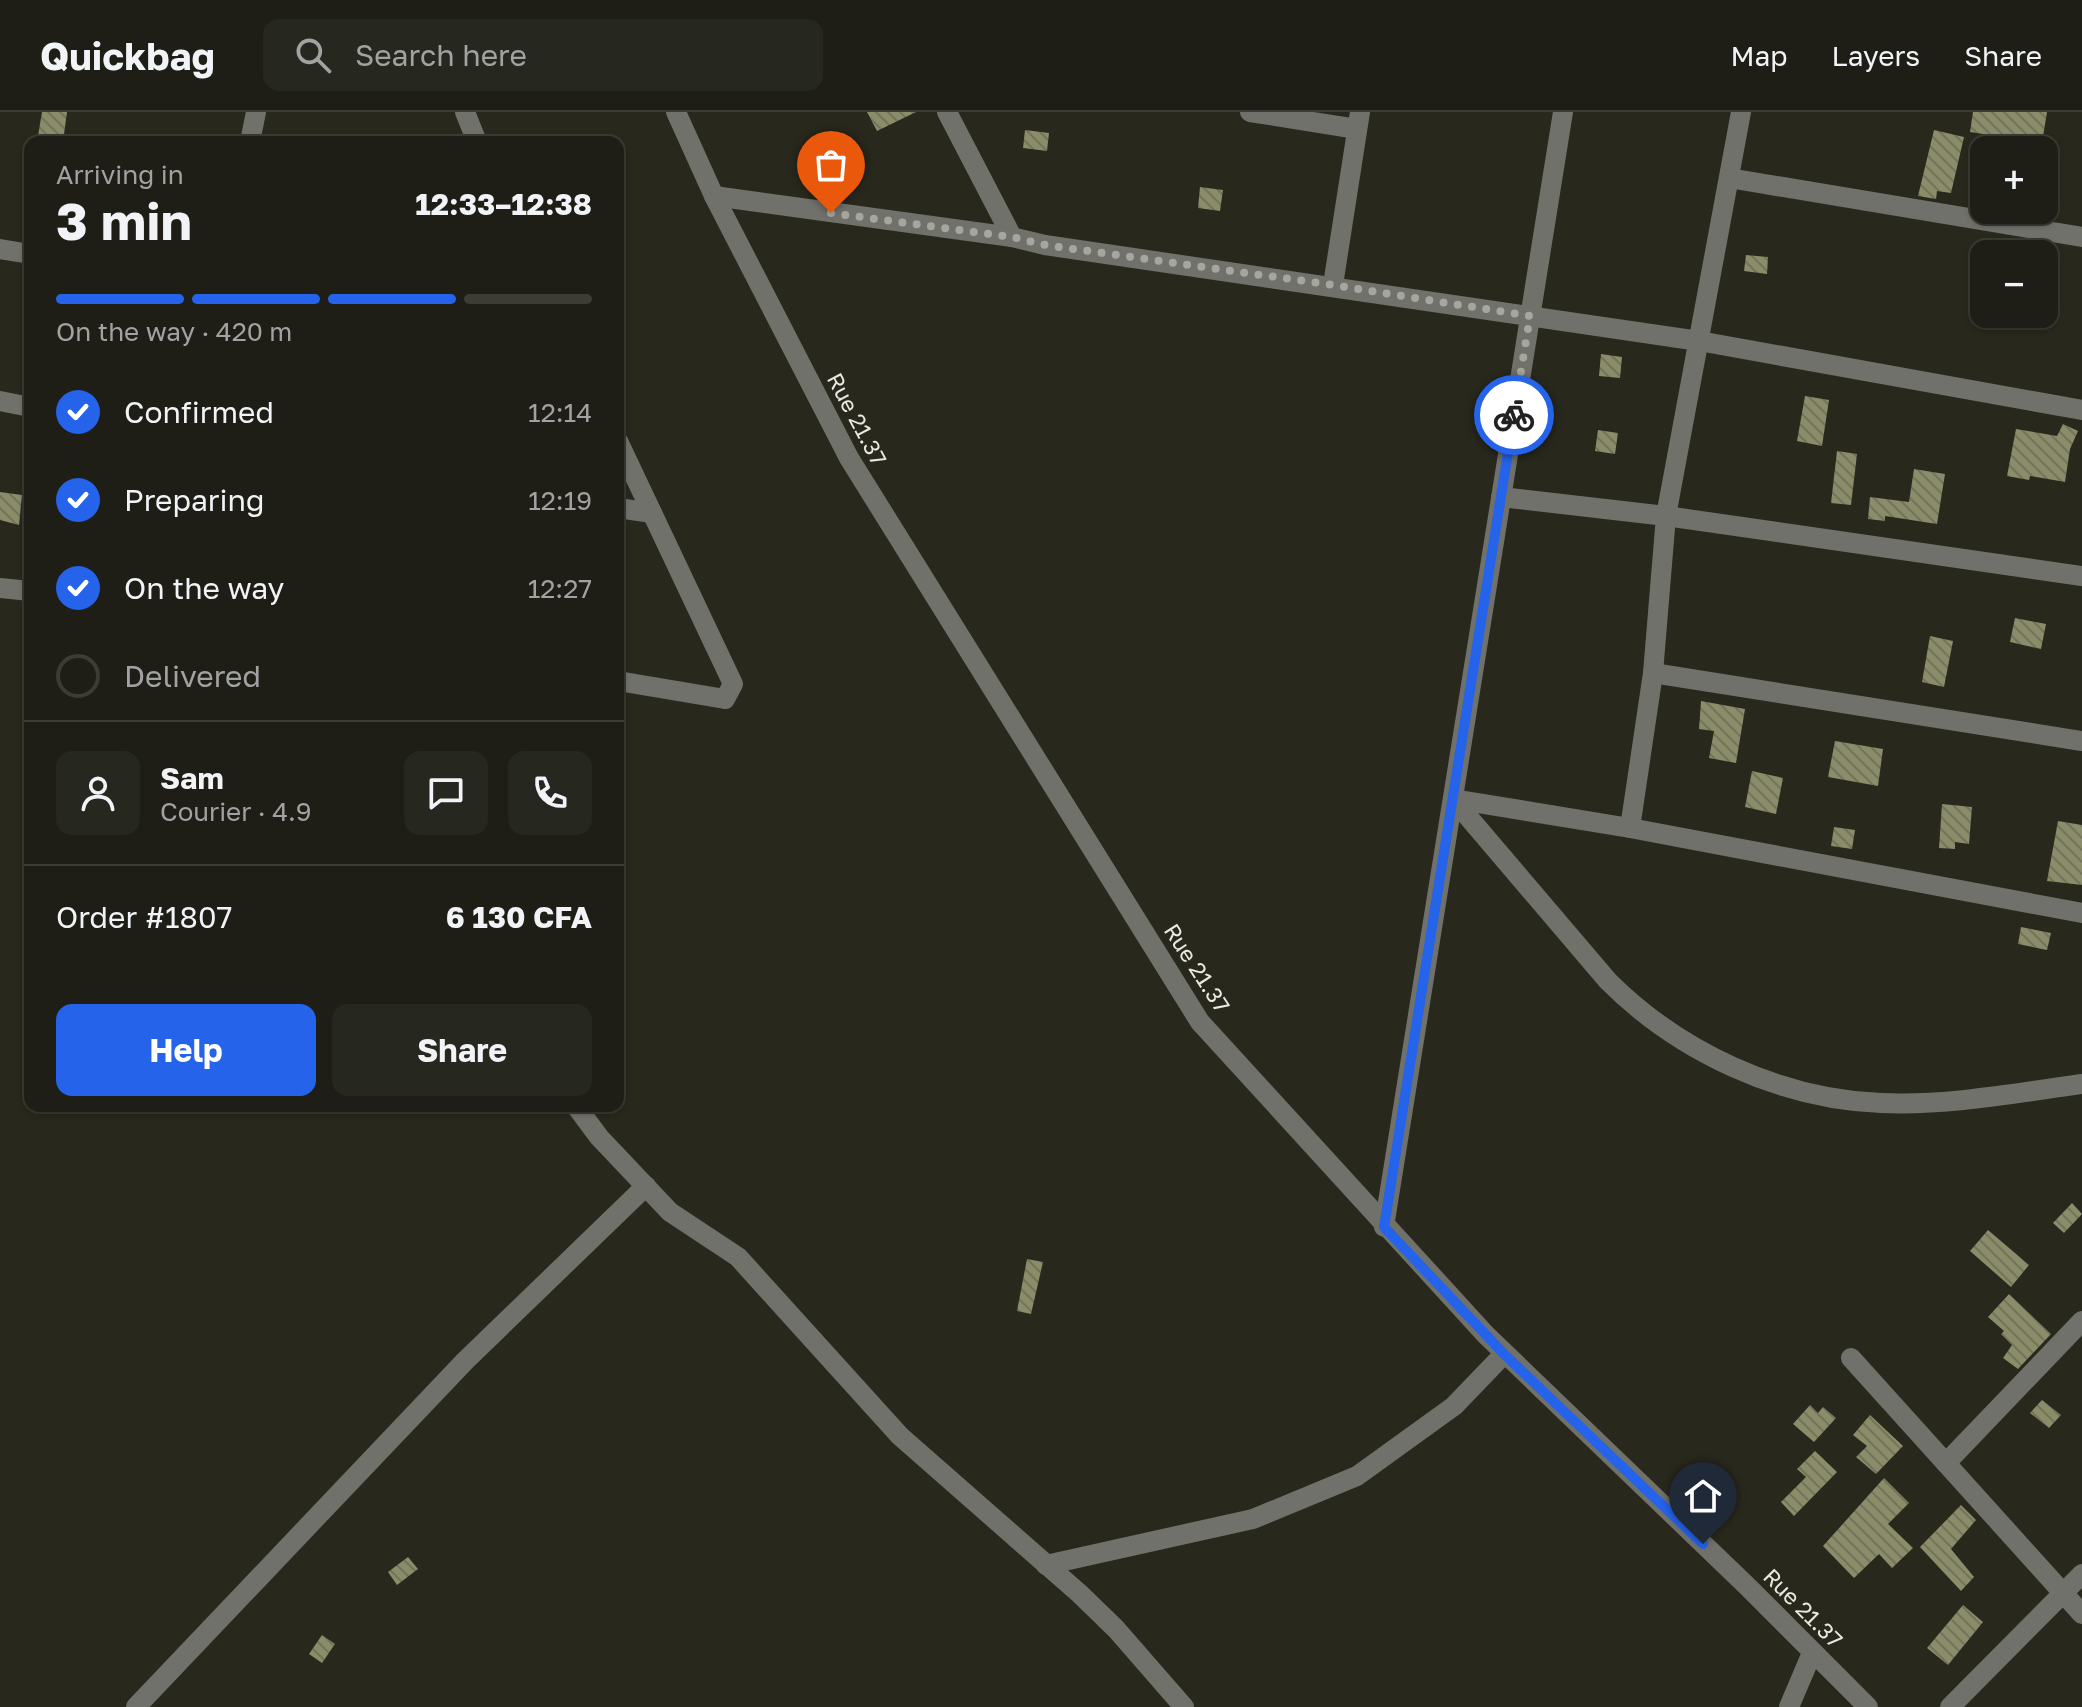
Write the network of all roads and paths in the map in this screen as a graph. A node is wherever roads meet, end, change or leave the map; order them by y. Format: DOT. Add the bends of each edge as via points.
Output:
graph roads {
  1 [pos="256,112"];
  2 [pos="465,112"];
  3 [pos="676,112"];
  4 [pos="947,112"];
  5 [pos="1250,112"];
  6 [pos="1563,112"];
  7 [pos="1741,112"];
  8 [pos="1358,120"];
  9 [pos="251,136"];
  10 [pos="475,136"];
  11 [pos="1729,178"];
  12 [pos="714,196"];
  13 [pos="1012,237"];
  14 [pos="2082,237"];
  15 [pos="0,249"];
  16 [pos="24,253"];
  17 [pos="1333,285"];
  18 [pos="1530,316"];
  19 [pos="1699,341"];
  20 [pos="0,401"];
  21 [pos="24,406"];
  22 [pos="2082,410"];
  23 [pos="624,454"];
  24 [pos="1501,497"];
  25 [pos="624,509"];
  26 [pos="652,513"];
  27 [pos="1666,516"];
  28 [pos="2082,576"];
  29 [pos="0,588"];
  30 [pos="24,590"];
  31 [pos="1653,673"];
  32 [pos="624,682"];
  33 [pos="2082,741"];
  34 [pos="1453,799"];
  35 [pos="1630,828"];
  36 [pos="2082,913"];
  37 [pos="2082,1084"];
  38 [pos="580,1112"];
  39 [pos="646,1186"];
  40 [pos="1384,1227"];
  41 [pos="2082,1321"];
  42 [pos="1504,1354"];
  43 [pos="1851,1358"];
  44 [pos="1946,1463"];
  45 [pos="1046,1565"];
  46 [pos="2082,1574"];
  47 [pos="2062,1594"];
  48 [pos="2082,1614"];
  49 [pos="1812,1653"];
  50 [pos="136,1707"];
  51 [pos="1184,1707"];
  52 [pos="1789,1707"];
  53 [pos="1868,1707"];
  54 [pos="1950,1707"];
  1 -- 9 [label="street"];
  2 -- 10 [label="street"];
  3 -- 12 [label="street, Rue 21.37"];
  4 -- 13 [label="street"];
  5 -- 8 [label="street"];
  6 -- 18 [label="street"];
  7 -- 11 [label="street"];
  8 -- 17 [label="street"];
  11 -- 14 [label="street"];
  11 -- 19 [label="street"];
  12 -- 13 [label="street"];
  12 -- 40 [label="street, Rue 21.37" via="849,458 1200,1022"];
  13 -- 17 [label="street"];
  15 -- 16 [label="street"];
  17 -- 18 [label="street"];
  18 -- 19 [label="street"];
  18 -- 24 [label="street"];
  19 -- 22 [label="street"];
  19 -- 27 [label="street"];
  20 -- 21 [label="street"];
  23 -- 26 [label="street"];
  24 -- 27 [label="street"];
  24 -- 34 [label="street"];
  25 -- 26 [label="street"];
  26 -- 32 [label="street" via="733,684 725,699"];
  27 -- 28 [label="street"];
  27 -- 31 [label="street"];
  29 -- 30 [label="street"];
  31 -- 33 [label="street"];
  31 -- 35 [label="street"];
  34 -- 35 [label="street"];
  34 -- 37 [label="street" via="1635,1008 1729,1064 1807,1094 1881,1103 1979,1099"];
  34 -- 40 [label="street"];
  35 -- 36 [label="street"];
  38 -- 39 [label="street"];
  39 -- 45 [label="street" via="670,1212 738,1257 900,1436"];
  39 -- 50 [label="street" via="465,1361"];
  40 -- 42 [label="street, Rue 21.37"];
  41 -- 44 [label="street"];
  42 -- 45 [label="street" via="1454,1406 1357,1476 1253,1519"];
  42 -- 49 [label="street, Rue 21.37"];
  43 -- 44 [label="street"];
  44 -- 47 [label="street"];
  45 -- 51 [label="street" via="1116,1629"];
  46 -- 47 [label="street"];
  47 -- 48 [label="street"];
  47 -- 54 [label="street"];
  49 -- 52 [label="street"];
  49 -- 53 [label="street, Rue 21.37"];
}
